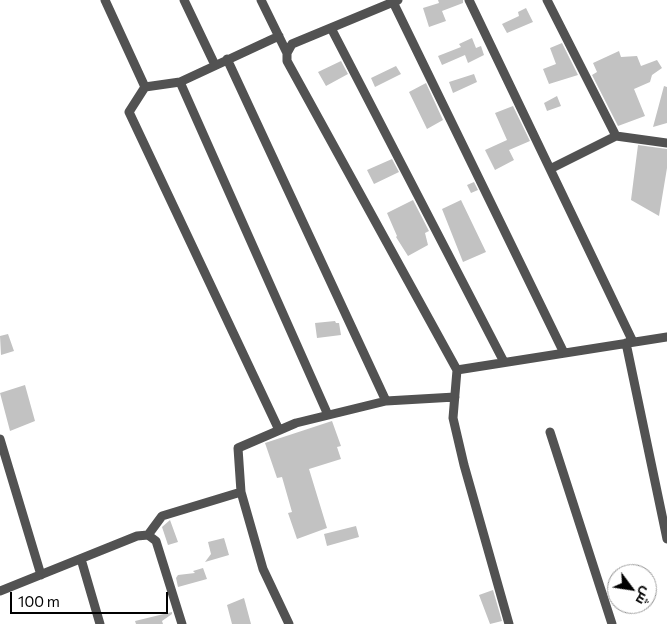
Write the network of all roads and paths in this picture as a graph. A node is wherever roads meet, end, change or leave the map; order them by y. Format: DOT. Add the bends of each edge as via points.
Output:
graph roads {
  1 [pos="105,0"];
  2 [pos="184,0"];
  3 [pos="261,0"];
  4 [pos="469,0"];
  5 [pos="548,0"];
  6 [pos="396,1"];
  7 [pos="375,4"];
  8 [pos="331,28"];
  9 [pos="279,36"];
  10 [pos="287,53"];
  11 [pos="227,59"];
  12 [pos="215,65"];
  13 [pos="180,82"];
  14 [pos="145,87"];
  15 [pos="616,136"];
  16 [pos="667,143"];
  17 [pos="550,169"];
  18 [pos="667,336"];
  19 [pos="630,342"];
  20 [pos="564,353"];
  21 [pos="504,362"];
  22 [pos="457,370"];
  23 [pos="454,397"];
  24 [pos="386,401"];
  25 [pos="328,415"];
  26 [pos="279,430"];
  27 [pos="550,432"];
  28 [pos="0,439"];
  29 [pos="241,492"];
  30 [pos="148,534"];
  31 [pos="667,539"];
  32 [pos="82,559"];
  33 [pos="41,574"];
  34 [pos="0,591"];
  35 [pos="100,624"];
  36 [pos="182,624"];
  37 [pos="289,624"];
  38 [pos="509,624"];
  39 [pos="612,624"];
  1 -- 14 [label="street"];
  2 -- 12 [label="street"];
  3 -- 9 [label="street"];
  4 -- 17 [label="street"];
  5 -- 15 [label="street"];
  6 -- 7 [label="street"];
  6 -- 20 [label="street"];
  7 -- 8 [label="street"];
  8 -- 10 [label="street" via="292,44"];
  8 -- 21 [label="street"];
  9 -- 10 [label="street"];
  9 -- 11 [label="street"];
  10 -- 22 [label="street" via="287,61"];
  11 -- 12 [label="street"];
  11 -- 24 [label="street"];
  12 -- 13 [label="street"];
  13 -- 14 [label="street"];
  13 -- 25 [label="street"];
  14 -- 26 [label="street" via="129,112"];
  15 -- 16 [label="street"];
  15 -- 17 [label="street"];
  17 -- 19 [label="street"];
  18 -- 19 [label="street"];
  19 -- 20 [label="street"];
  19 -- 31 [label="street"];
  20 -- 21 [label="street"];
  21 -- 22 [label="street"];
  22 -- 23 [label="street"];
  23 -- 24 [label="street"];
  23 -- 38 [label="street" via="453,418 464,465"];
  24 -- 25 [label="street"];
  25 -- 26 [label="street"];
  26 -- 29 [label="street" via="238,448"];
  27 -- 39 [label="street"];
  28 -- 33 [label="street"];
  29 -- 30 [label="street" via="162,516"];
  29 -- 37 [label="street" via="263,569"];
  30 -- 32 [label="street"];
  30 -- 36 [label="street" via="156,541"];
  32 -- 33 [label="street"];
  32 -- 35 [label="street"];
  33 -- 34 [label="street"];
}
